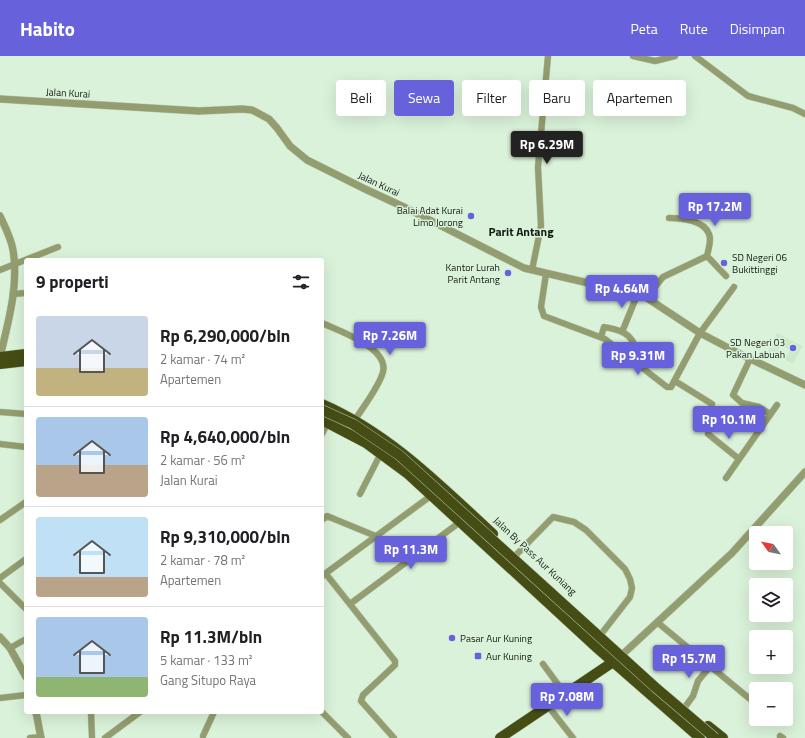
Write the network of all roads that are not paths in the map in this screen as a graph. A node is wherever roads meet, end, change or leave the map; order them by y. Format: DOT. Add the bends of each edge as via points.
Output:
graph roads {
  1 [pos="548,56"];
  2 [pos="633,56"];
  3 [pos="675,56"];
  4 [pos="695,56"];
  5 [pos="651,58"];
  6 [pos="0,98"];
  7 [pos="805,114"];
  8 [pos="0,216"];
  9 [pos="669,218"];
  10 [pos="58,247"];
  11 [pos="707,256"];
  12 [pos="29,258"];
  13 [pos="24,260"];
  14 [pos="14,266"];
  15 [pos="0,270"];
  16 [pos="532,270"];
  17 [pos="546,274"];
  18 [pos="726,276"];
  19 [pos="734,287"];
  20 [pos="24,293"];
  21 [pos="12,294"];
  22 [pos="638,294"];
  23 [pos="647,297"];
  24 [pos="324,324"];
  25 [pos="3,328"];
  26 [pos="622,332"];
  27 [pos="700,333"];
  28 [pos="601,337"];
  29 [pos="24,354"];
  30 [pos="0,357"];
  31 [pos="629,358"];
  32 [pos="750,359"];
  33 [pos="24,361"];
  34 [pos="0,364"];
  35 [pos="675,381"];
  36 [pos="805,385"];
  37 [pos="712,404"];
  38 [pos="324,405"];
  39 [pos="777,405"];
  40 [pos="324,411"];
  41 [pos="0,412"];
  42 [pos="24,414"];
  43 [pos="770,414"];
  44 [pos="324,419"];
  45 [pos="355,420"];
  46 [pos="708,434"];
  47 [pos="0,444"];
  48 [pos="24,447"];
  49 [pos="381,453"];
  50 [pos="739,459"];
  51 [pos="805,472"];
  52 [pos="726,478"];
  53 [pos="360,494"];
  54 [pos="432,496"];
  55 [pos="24,503"];
  56 [pos="324,516"];
  57 [pos="0,520"];
  58 [pos="460,522"];
  59 [pos="378,537"];
  60 [pos="516,556"];
  61 [pos="24,561"];
  62 [pos="324,575"];
  63 [pos="0,578"];
  64 [pos="0,583"];
  65 [pos="563,598"];
  66 [pos="350,604"];
  67 [pos="24,607"];
  68 [pos="554,607"];
  69 [pos="657,622"];
  70 [pos="602,633"];
  71 [pos="0,637"];
  72 [pos="24,640"];
  73 [pos="10,648"];
  74 [pos="624,653"];
  75 [pos="613,662"];
  76 [pos="544,664"];
  77 [pos="711,665"];
  78 [pos="24,673"];
  79 [pos="565,694"];
  80 [pos="24,695"];
  81 [pos="0,698"];
  82 [pos="749,698"];
  83 [pos="548,706"];
  84 [pos="685,706"];
  85 [pos="36,714"];
  86 [pos="91,714"];
  87 [pos="137,714"];
  88 [pos="213,714"];
  89 [pos="324,714"];
  90 [pos="203,736"];
  91 [pos="41,737"];
  92 [pos="30,738"];
  93 [pos="92,738"];
  94 [pos="105,738"];
  95 [pos="348,738"];
  96 [pos="394,738"];
  97 [pos="500,738"];
  98 [pos="573,738"];
  99 [pos="700,738"];
  100 [pos="707,738"];
  101 [pos="715,738"];
  102 [pos="723,738"];
  1 -- 16 [label="street" via="538,167 541,226"];
  2 -- 5 [label="street"];
  3 -- 5 [label="street" via="662,61"];
  4 -- 7 [label="street" via="748,96 793,108"];
  6 -- 16 [label="street, Jalan Kurai" via="191,110 242,109 262,114 278,128 290,146 307,160"];
  8 -- 14 [label="street" via="11,242"];
  9 -- 11 [label="street" via="690,220 709,233"];
  10 -- 12 [label="street"];
  11 -- 18 [label="street"];
  11 -- 23 [label="street" via="667,274"];
  13 -- 14 [label="street"];
  14 -- 15 [label="street"];
  14 -- 21 [label="street"];
  16 -- 17 [label="street, Jalan Kurai"];
  17 -- 22 [label="street, Jalan Kurai"];
  17 -- 28 [label="street" via="541,307 544,316"];
  19 -- 27 [label="street"];
  20 -- 21 [label="street"];
  21 -- 25 [label="street"];
  22 -- 23 [label="street, Jalan Kurai"];
  22 -- 26 [label="street"];
  23 -- 27 [label="street, Jalan Kurai"];
  24 -- 45 [label="street" via="371,347 383,363 381,378"];
  25 -- 30 [label="street"];
  26 -- 28 [label="street" via="604,327"];
  26 -- 31 [label="street" via="633,342"];
  27 -- 32 [label="street, Jalan Kurai"];
  27 -- 35 [label="street"];
  28 -- 31 [label="street"];
  29 -- 30 [label="highway"];
  31 -- 35 [label="street" via="667,387 671,387"];
  32 -- 36 [label="street, Jalan Kurai"];
  32 -- 43 [label="street" via="733,395 742,403 759,407"];
  33 -- 34 [label="highway"];
  35 -- 37 [label="street"];
  38 -- 45 [label="highway, Jalan By Pass Aur Kuniang"];
  39 -- 43 [label="street"];
  40 -- 101 [label="highway, Jalan By Pass Aur Kuniang, bridge" via="353,424 399,455"];
  41 -- 42 [label="street"];
  43 -- 50 [label="street"];
  44 -- 49 [label="highway"];
  44 -- 100 [label="highway, Jalan By Pass Aur Kuniang" via="374,442 407,467"];
  45 -- 60 [label="highway, Jalan By Pass Aur Kuniang" via="412,460"];
  46 -- 50 [label="street"];
  47 -- 48 [label="street"];
  49 -- 53 [label="street"];
  49 -- 54 [label="highway"];
  50 -- 52 [label="street"];
  51 -- 69 [label="street" via="732,554"];
  54 -- 58 [label="highway"];
  54 -- 59 [label="street"];
  55 -- 57 [label="street"];
  56 -- 59 [label="street"];
  58 -- 66 [label="street"];
  58 -- 68 [label="highway"];
  59 -- 62 [label="street"];
  60 -- 65 [label="highway, Jalan By Pass Aur Kuniang"];
  60 -- 70 [label="street" via="553,517 574,522 586,530 625,569 632,588 626,604"];
  61 -- 63 [label="street"];
  62 -- 66 [label="street"];
  64 -- 67 [label="street"];
  65 -- 68 [label="highway"];
  65 -- 70 [label="highway, Jalan By Pass Aur Kuniang"];
  66 -- 96 [label="street" via="395,663 393,668 363,695 361,701"];
  68 -- 75 [label="highway"];
  69 -- 74 [label="street"];
  69 -- 77 [label="street"];
  70 -- 74 [label="highway, Jalan By Pass Aur Kuniang"];
  71 -- 73 [label="street"];
  72 -- 73 [label="street"];
  73 -- 78 [label="street"];
  74 -- 84 [label="highway, Jalan By Pass Aur Kuniang"];
  75 -- 79 [label="highway"];
  75 -- 99 [label="highway"];
  76 -- 79 [label="street"];
  77 -- 82 [label="street"];
  77 -- 84 [label="street" via="698,681 693,696"];
  79 -- 83 [label="highway"];
  80 -- 81 [label="street"];
  83 -- 97 [label="highway"];
  83 -- 98 [label="street"];
  84 -- 102 [label="highway, Jalan By Pass Aur Kuniang"];
  85 -- 91 [label="street"];
  86 -- 93 [label="street"];
  87 -- 94 [label="street"];
  88 -- 90 [label="street"];
  89 -- 95 [label="street"];
  91 -- 92 [label="street"];
}
